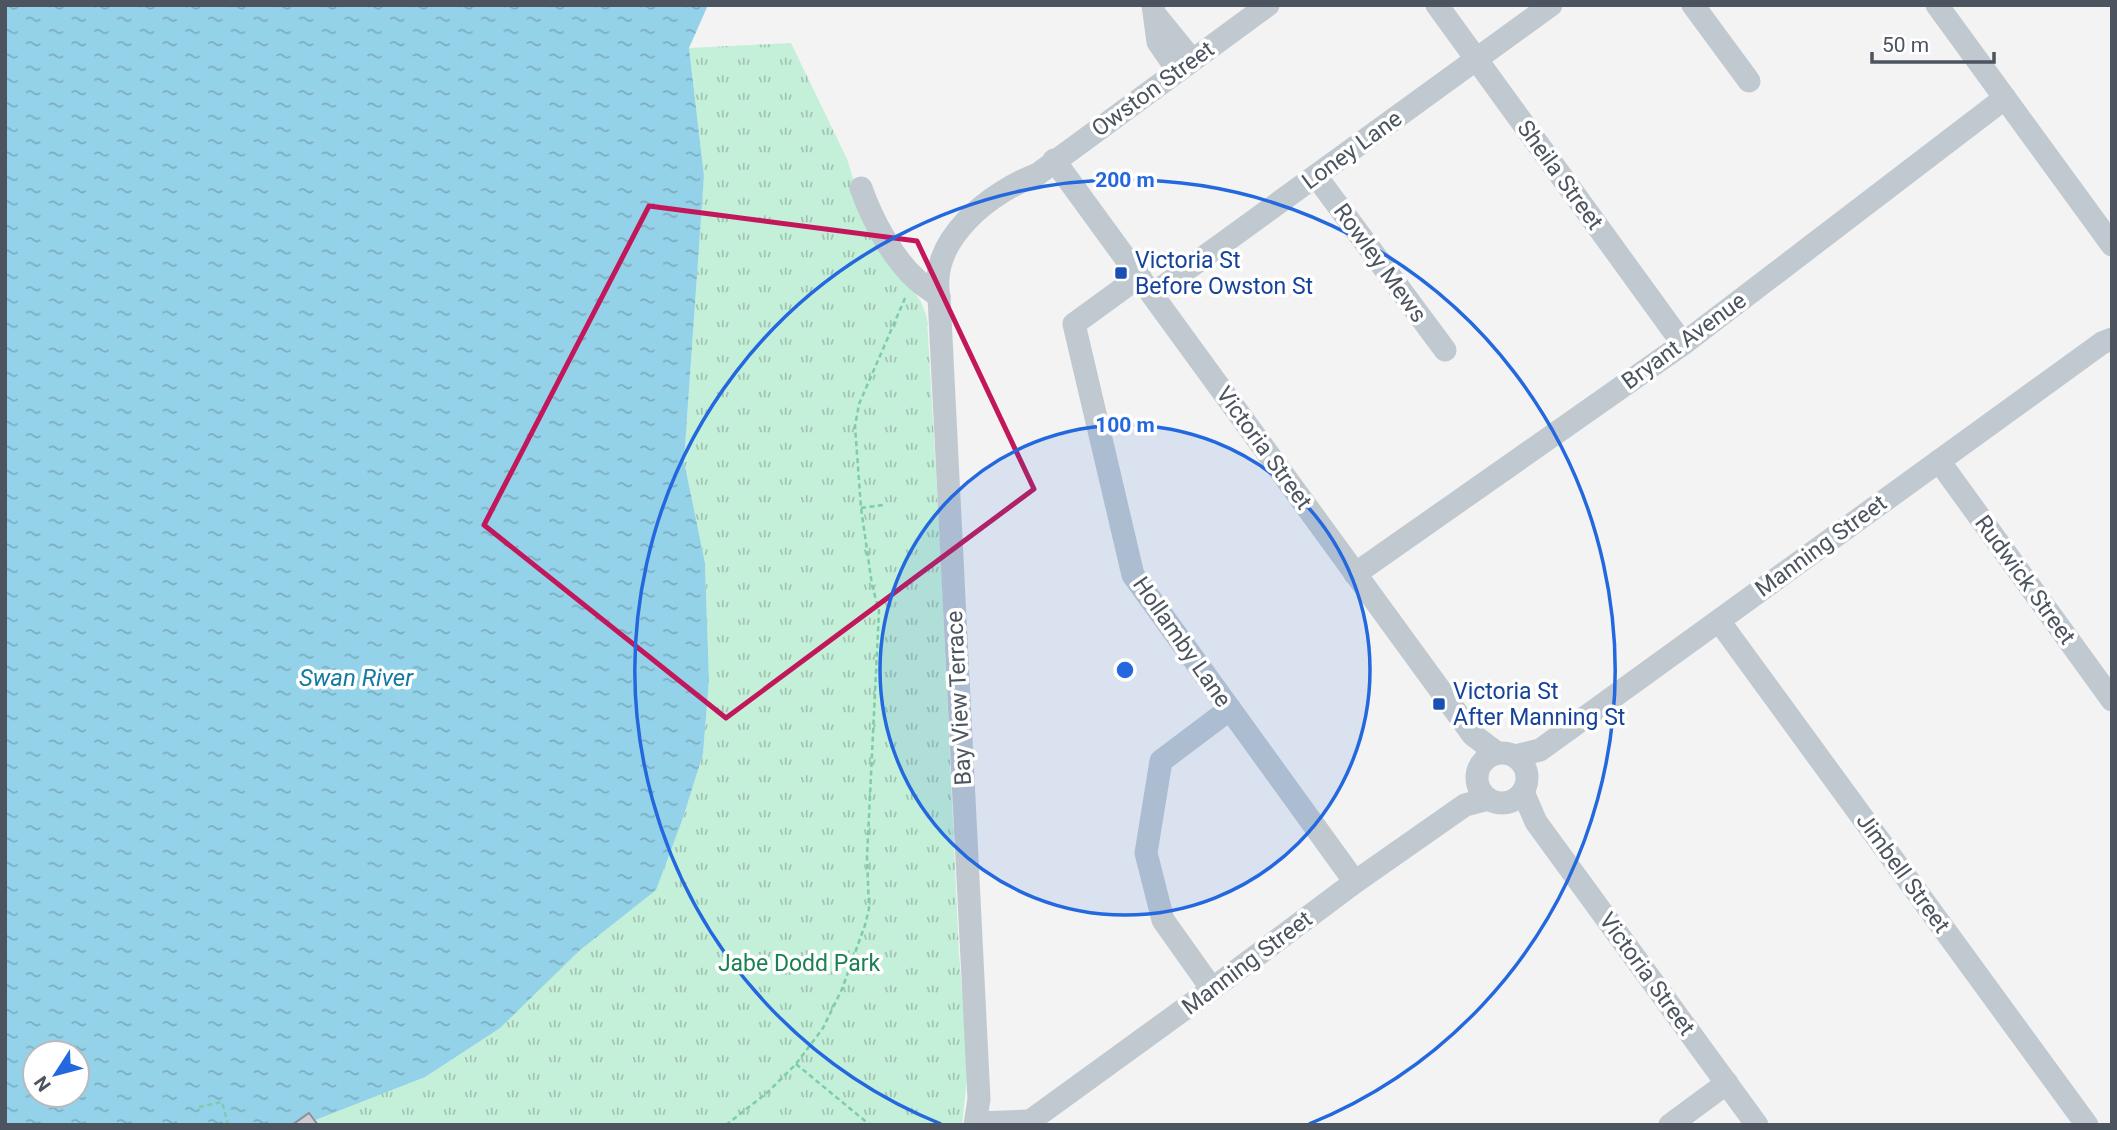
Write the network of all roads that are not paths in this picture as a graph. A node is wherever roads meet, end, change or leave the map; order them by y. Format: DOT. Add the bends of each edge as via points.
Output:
graph roads {
  1 [pos="1268,5"];
  2 [pos="1437,5"];
  3 [pos="1551,5"];
  4 [pos="1693,5"];
  5 [pos="1937,5"];
  6 [pos="1153,8"];
  7 [pos="1477,60"];
  8 [pos="1185,66"];
  9 [pos="1749,81"];
  10 [pos="2005,98"];
  11 [pos="1046,167"];
  12 [pos="1316,176"];
  13 [pos="861,188"];
  14 [pos="2112,245"];
  15 [pos="1147,285"];
  16 [pos="939,297"];
  17 [pos="2109,336"];
  18 [pos="1683,344"];
  19 [pos="1445,350"];
  20 [pos="1939,461"];
  21 [pos="1355,574"];
  22 [pos="1719,621"];
  23 [pos="2112,700"];
  24 [pos="1230,709"];
  25 [pos="1502,778"];
  26 [pos="1355,882"];
  27 [pos="1212,989"];
  28 [pos="1727,1083"];
  29 [pos="982,1123"];
  30 [pos="1025,1123"];
  31 [pos="1670,1125"];
  32 [pos="1758,1125"];
  33 [pos="2087,1125"];
  1 -- 8 [label="street, Owston Street"];
  2 -- 7 [label="street, Sheila Street"];
  3 -- 7 [label="street, Loney Lane"];
  4 -- 9 [label="street"];
  5 -- 10 [label="street"];
  6 -- 8 [label="street" via="1158,42"];
  7 -- 12 [label="street, Loney Lane"];
  7 -- 18 [label="street, Sheila Street"];
  8 -- 11 [label="street, Owston Street"];
  10 -- 14 [label="street"];
  10 -- 18 [label="street, Bryant Avenue"];
  11 -- 15 [label="street, Victoria Street"];
  11 -- 16 [label="street, Owston Street" via="985,203 966,220 948,283"];
  12 -- 15 [label="street, Loney Lane"];
  12 -- 19 [label="street, Rowley Mews"];
  13 -- 16 [label="street" via="870,215 900,260"];
  15 -- 21 [label="street, Victoria Street"];
  15 -- 24 [label="street, Hollamby Lane" via="1074,324 1133,575"];
  16 -- 29 [label="street, Bay View Terrace"];
  17 -- 20 [label="street, Manning Street"];
  18 -- 21 [label="street, Bryant Avenue"];
  20 -- 22 [label="street, Manning Street"];
  20 -- 23 [label="street, Rudwick Street"];
  21 -- 25 [label="street, Victoria Street"];
  22 -- 25 [label="street, Manning Street"];
  22 -- 33 [label="street, Jimbell Street"];
  24 -- 26 [label="street, Hollamby Lane"];
  24 -- 27 [label="street" via="1161,761 1146,853 1163,920"];
  25 -- 26 [label="street, Manning Street"];
  25 -- 28 [label="street, Victoria Street"];
  26 -- 27 [label="street, Manning Street"];
  27 -- 30 [label="street, Manning Street"];
  28 -- 31 [label="street"];
  28 -- 32 [label="street, Victoria Street"];
  29 -- 30 [label="street, Manning Street"];
}
